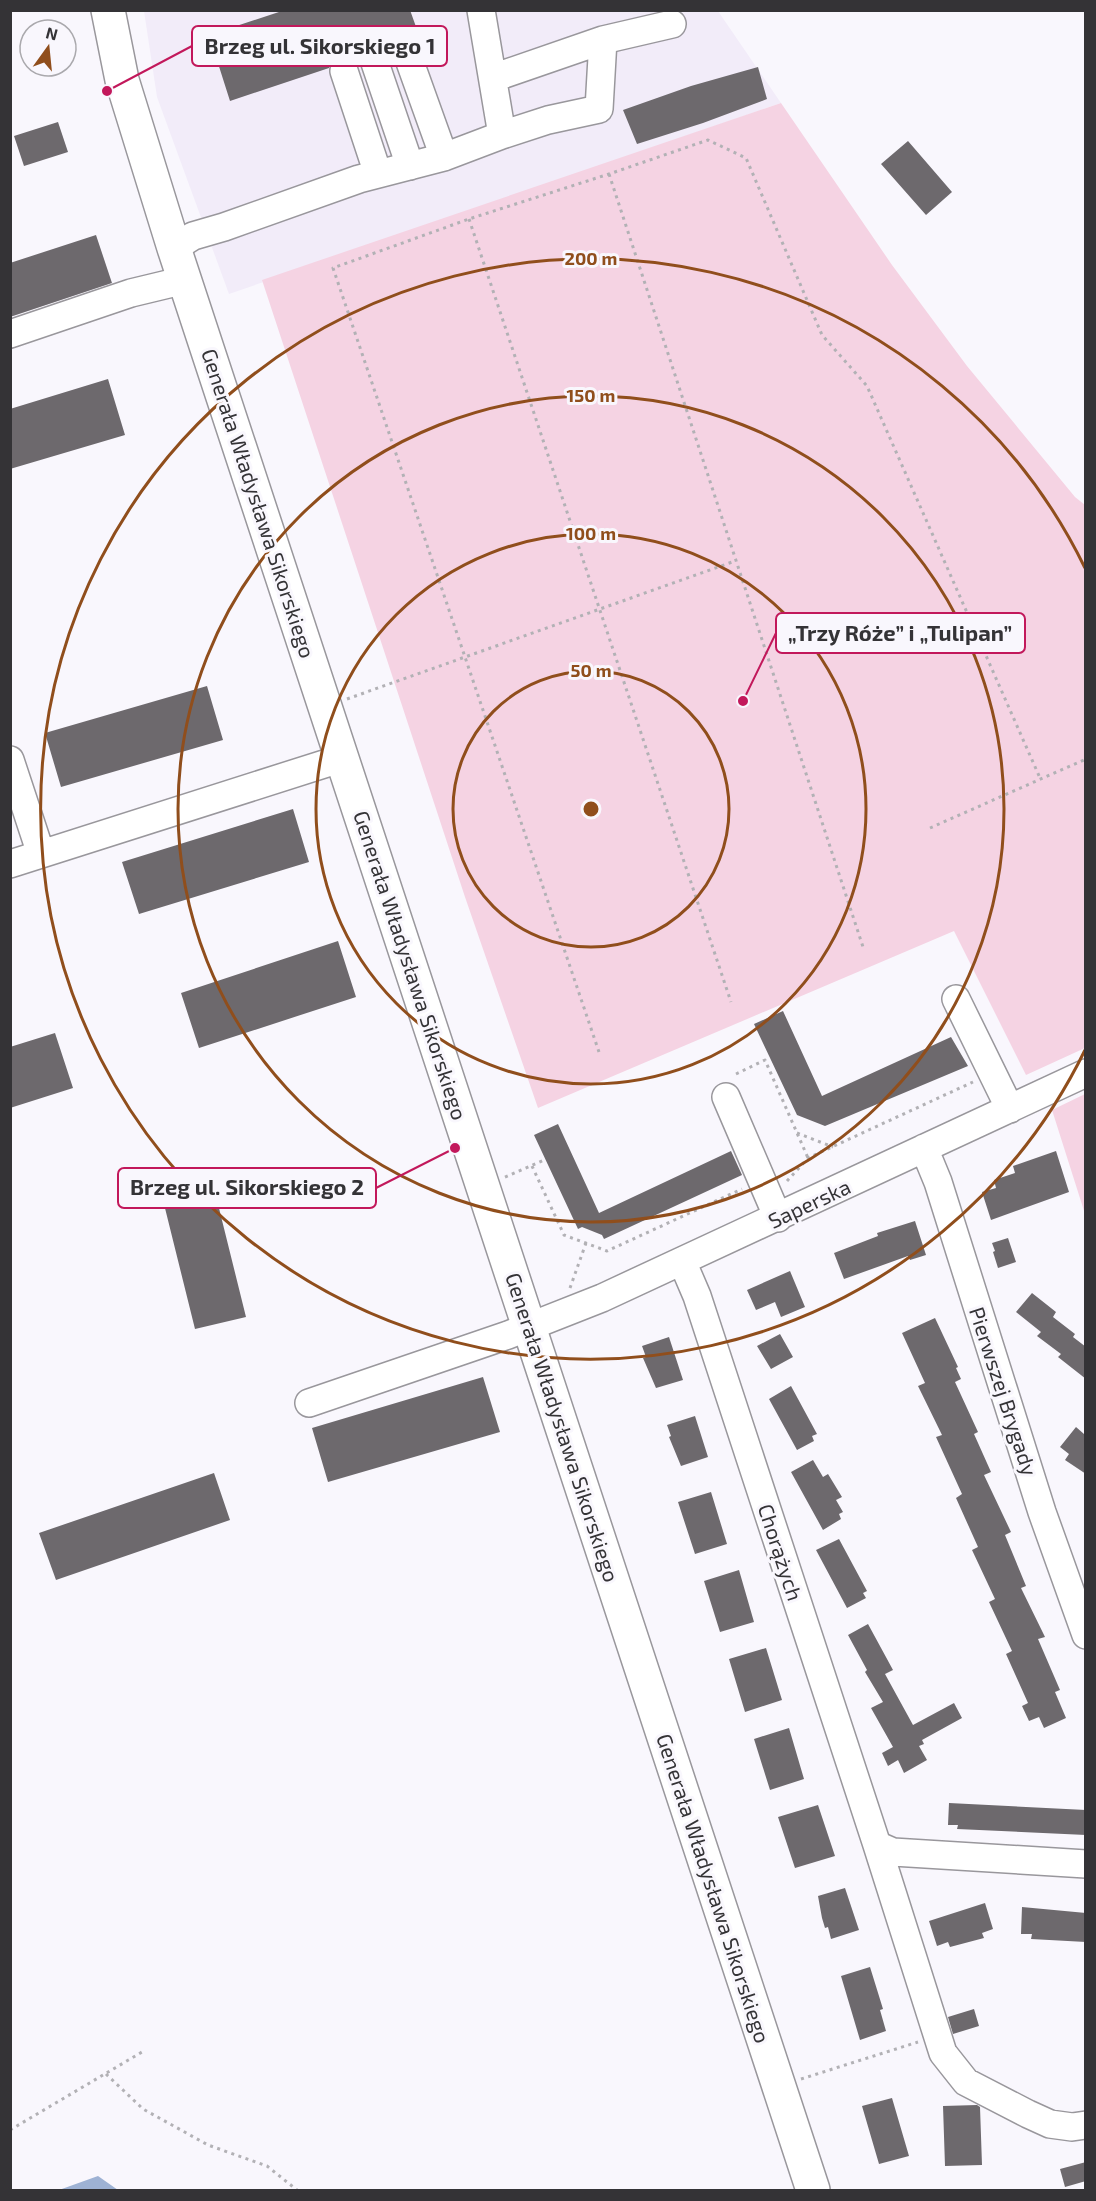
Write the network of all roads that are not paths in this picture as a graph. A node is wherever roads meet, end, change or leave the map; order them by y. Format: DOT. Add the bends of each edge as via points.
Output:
graph roads {
  1 [pos="108,10"];
  2 [pos="482,10"];
  3 [pos="672,24"];
  4 [pos="603,40"];
  5 [pos="406,51"];
  6 [pos="374,60"];
  7 [pos="344,71"];
  8 [pos="493,78"];
  9 [pos="502,135"];
  10 [pos="444,157"];
  11 [pos="410,166"];
  12 [pos="378,174"];
  13 [pos="174,248"];
  14 [pos="185,280"];
  15 [pos="10,334"];
  16 [pos="343,758"];
  17 [pos="10,760"];
  18 [pos="41,854"];
  19 [pos="10,864"];
  20 [pos="956,999"];
  21 [pos="1086,1074"];
  22 [pos="731,1086"];
  23 [pos="1010,1109"];
  24 [pos="924,1148"];
  25 [pos="778,1218"];
  26 [pos="682,1261"];
  27 [pos="530,1328"];
  28 [pos="309,1403"];
  29 [pos="1086,1635"];
  30 [pos="877,1845"];
  31 [pos="1086,1864"];
  32 [pos="1086,2125"];
  33 [pos="813,2190"];
  1 -- 13 [label="main road, Generała Władysława Sikorskiego" via="122,80"];
  2 -- 8 [label="street"];
  3 -- 4 [label="street"];
  4 -- 8 [label="street"];
  4 -- 9 [label="street" via="599,109"];
  5 -- 10 [label="street"];
  6 -- 11 [label="street"];
  7 -- 12 [label="street"];
  8 -- 9 [label="street"];
  9 -- 10 [label="street"];
  10 -- 11 [label="street"];
  11 -- 12 [label="street"];
  12 -- 13 [label="street" via="193,236"];
  13 -- 14 [label="main road, Generała Władysława Sikorskiego"];
  14 -- 15 [label="street" via="130,293"];
  14 -- 16 [label="main road, Generała Władysława Sikorskiego"];
  16 -- 18 [label="street"];
  16 -- 27 [label="main road, Generała Władysława Sikorskiego"];
  17 -- 18 [label="street"];
  18 -- 19 [label="street"];
  20 -- 23 [label="street"];
  21 -- 23 [label="street, Saperska"];
  22 -- 25 [label="street"];
  23 -- 24 [label="street, Saperska"];
  24 -- 25 [label="street, Saperska"];
  24 -- 29 [label="street, Pierwszej Brygady"];
  25 -- 26 [label="street, Saperska"];
  26 -- 27 [label="street, Saperska"];
  26 -- 30 [label="street, Chorążych" via="697,1296"];
  27 -- 28 [label="street, Saperska"];
  27 -- 33 [label="main road, Generała Władysława Sikorskiego"];
  30 -- 31 [label="street" via="893,1852"];
  30 -- 32 [label="street, Chorążych" via="943,2053 966,2082 1050,2124"];
}
